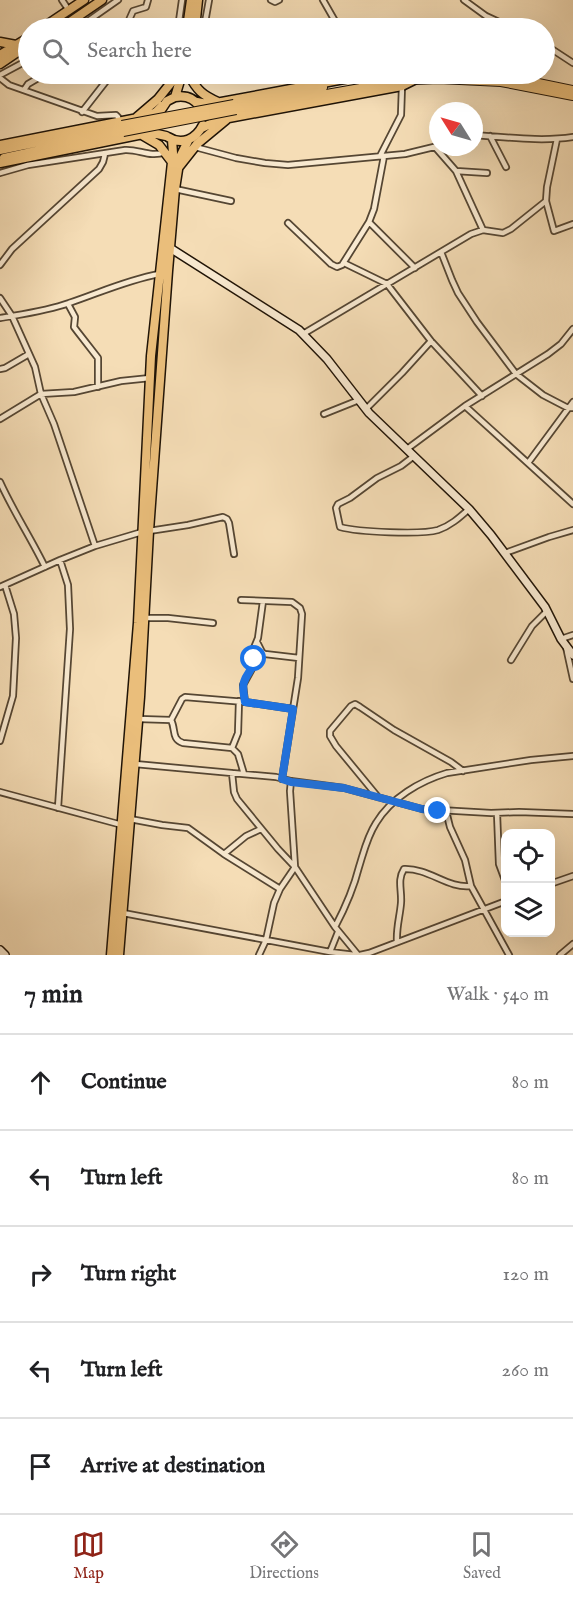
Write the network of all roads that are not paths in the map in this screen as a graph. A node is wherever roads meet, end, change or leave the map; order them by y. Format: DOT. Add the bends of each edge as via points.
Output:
graph roads {
  1 [pos="75,0"];
  2 [pos="84,0"];
  3 [pos="118,0"];
  4 [pos="148,0"];
  5 [pos="182,0"];
  6 [pos="191,0"];
  7 [pos="198,0"];
  8 [pos="209,0"];
  9 [pos="271,0"];
  10 [pos="279,0"];
  11 [pos="323,0"];
  12 [pos="464,0"];
  13 [pos="64,3"];
  14 [pos="99,4"];
  15 [pos="47,18"];
  16 [pos="57,18"];
  17 [pos="73,18"];
  18 [pos="77,18"];
  19 [pos="87,18"];
  20 [pos="130,18"];
  21 [pos="179,18"];
  22 [pos="189,18"];
  23 [pos="196,18"];
  24 [pos="206,18"];
  25 [pos="333,18"];
  26 [pos="490,18"];
  27 [pos="0,42"];
  28 [pos="17,45"];
  29 [pos="555,51"];
  30 [pos="1,52"];
  31 [pos="18,52"];
  32 [pos="573,63"];
  33 [pos="0,64"];
  34 [pos="18,66"];
  35 [pos="0,76"];
  36 [pos="28,84"];
  37 [pos="104,84"];
  38 [pos="174,84"];
  39 [pos="180,84"];
  40 [pos="186,84"];
  41 [pos="193,84"];
  42 [pos="315,84"];
  43 [pos="341,84"];
  44 [pos="387,84"];
  45 [pos="406,84"];
  46 [pos="511,84"];
  47 [pos="544,84"];
  48 [pos="402,86"];
  49 [pos="24,90"];
  50 [pos="573,90"];
  51 [pos="573,96"];
  52 [pos="175,97"];
  53 [pos="193,100"];
  54 [pos="219,102"];
  55 [pos="162,106"];
  56 [pos="235,107"];
  57 [pos="82,112"];
  58 [pos="136,118"];
  59 [pos="228,118"];
  60 [pos="121,126"];
  61 [pos="202,128"];
  62 [pos="141,135"];
  63 [pos="483,136"];
  64 [pos="490,136"];
  65 [pos="573,137"];
  66 [pos="169,138"];
  67 [pos="557,139"];
  68 [pos="191,144"];
  69 [pos="0,147"];
  70 [pos="429,148"];
  71 [pos="165,152"];
  72 [pos="105,154"];
  73 [pos="382,156"];
  74 [pos="444,156"];
  75 [pos="0,161"];
  76 [pos="175,165"];
  77 [pos="506,167"];
  78 [pos="456,171"];
  79 [pos="0,173"];
  80 [pos="487,173"];
  81 [pos="175,189"];
  82 [pos="231,201"];
  83 [pos="546,201"];
  84 [pos="369,222"];
  85 [pos="288,223"];
  86 [pos="573,224"];
  87 [pos="483,230"];
  88 [pos="170,248"];
  89 [pos="441,252"];
  90 [pos="344,263"];
  91 [pos="0,265"];
  92 [pos="415,268"];
  93 [pos="159,274"];
  94 [pos="387,284"];
  95 [pos="0,298"];
  96 [pos="68,304"];
  97 [pos="12,316"];
  98 [pos="0,318"];
  99 [pos="573,329"];
  100 [pos="303,334"];
  101 [pos="431,340"];
  102 [pos="29,354"];
  103 [pos="0,369"];
  104 [pos="516,374"];
  105 [pos="150,378"];
  106 [pos="98,387"];
  107 [pos="41,394"];
  108 [pos="482,396"];
  109 [pos="359,400"];
  110 [pos="573,402"];
  111 [pos="465,406"];
  112 [pos="571,408"];
  113 [pos="366,409"];
  114 [pos="324,414"];
  115 [pos="0,419"];
  116 [pos="407,449"];
  117 [pos="414,456"];
  118 [pos="528,463"];
  119 [pos="0,482"];
  120 [pos="573,504"];
  121 [pos="469,509"];
  122 [pos="573,530"];
  123 [pos="146,531"];
  124 [pos="95,546"];
  125 [pos="505,553"];
  126 [pos="234,554"];
  127 [pos="60,560"];
  128 [pos="45,567"];
  129 [pos="3,586"];
  130 [pos="241,600"];
  131 [pos="263,601"];
  132 [pos="547,610"];
  133 [pos="141,618"];
  134 [pos="213,623"];
  135 [pos="573,635"];
  136 [pos="561,639"];
  137 [pos="257,642"];
  138 [pos="566,647"];
  139 [pos="573,656"];
  140 [pos="299,658"];
  141 [pos="511,660"];
  142 [pos="573,679"];
  143 [pos="242,701"];
  144 [pos="293,709"];
  145 [pos="139,718"];
  146 [pos="171,720"];
  147 [pos="0,741"];
  148 [pos="232,748"];
  149 [pos="573,756"];
  150 [pos="135,764"];
  151 [pos="463,771"];
  152 [pos="232,773"];
  153 [pos="244,774"];
  154 [pos="282,779"];
  155 [pos="291,782"];
  156 [pos="0,792"];
  157 [pos="378,797"];
  158 [pos="395,802"];
  159 [pos="58,808"];
  160 [pos="446,811"];
  161 [pos="497,813"];
  162 [pos="573,814"];
  163 [pos="130,819"];
  164 [pos="122,825"];
  165 [pos="261,829"];
  166 [pos="224,854"];
  167 [pos="295,867"];
  168 [pos="501,869"];
  169 [pos="573,876"];
  170 [pos="553,883"];
  171 [pos="471,886"];
  172 [pos="280,890"];
  173 [pos="501,903"];
  174 [pos="484,909"];
  175 [pos="123,913"];
  176 [pos="336,930"];
  177 [pos="266,940"];
  178 [pos="397,942"];
  179 [pos="573,944"];
  180 [pos="0,950"];
  181 [pos="327,953"];
  182 [pos="369,954"];
  183 [pos="5,955"];
  184 [pos="111,955"];
  185 [pos="119,955"];
  186 [pos="259,955"];
  187 [pos="358,955"];
  188 [pos="509,955"];
  189 [pos="560,955"];
  1 -- 13 [label="highway"];
  2 -- 16 [label="highway"];
  3 -- 14 [label="street"];
  4 -- 20 [label="street" via="146,7 133,11"];
  5 -- 21 [label="street"];
  6 -- 22 [label="highway"];
  7 -- 23 [label="highway"];
  8 -- 24 [label="street"];
  9 -- 10 [label="street"];
  11 -- 25 [label="street"];
  12 -- 26 [label="street"];
  13 -- 15 [label="highway"];
  14 -- 17 [label="highway"];
  14 -- 18 [label="highway"];
  14 -- 19 [label="street"];
  27 -- 28 [label="highway"];
  28 -- 30 [label="highway"];
  29 -- 32 [label="street"];
  31 -- 33 [label="highway"];
  34 -- 35 [label="street"];
  35 -- 49 [label="street" via="9,85"];
  36 -- 49 [label="street"];
  37 -- 57 [label="street"];
  38 -- 58 [label="highway"];
  39 -- 52 [label="highway"];
  40 -- 53 [label="highway"];
  41 -- 54 [label="highway"];
  42 -- 54 [label="highway"];
  43 -- 56 [label="main road"];
  44 -- 56 [label="main road"];
  45 -- 48 [label="highway"];
  46 -- 51 [label="main road"];
  47 -- 50 [label="main road"];
  48 -- 59 [label="highway"];
  48 -- 73 [label="street" via="401,115"];
  49 -- 57 [label="street"];
  52 -- 53 [label="highway"];
  52 -- 55 [label="highway"];
  53 -- 54 [label="highway"];
  53 -- 61 [label="highway" via="204,116"];
  55 -- 58 [label="highway" via="152,114"];
  55 -- 66 [label="highway" via="160,128"];
  56 -- 60 [label="main road, bridge"];
  57 -- 60 [label="street" via="97,116 114,114"];
  58 -- 60 [label="highway"];
  59 -- 61 [label="highway"];
  59 -- 68 [label="highway"];
  60 -- 69 [label="highway"];
  60 -- 75 [label="main road"];
  61 -- 68 [label="highway"];
  62 -- 66 [label="highway"];
  62 -- 71 [label="highway"];
  62 -- 75 [label="highway"];
  63 -- 64 [label="street"];
  64 -- 67 [label="street"];
  64 -- 77 [label="street"];
  65 -- 67 [label="street"];
  66 -- 68 [label="highway"];
  66 -- 76 [label="highway"];
  67 -- 83 [label="street"];
  68 -- 73 [label="street" via="236,158 288,165"];
  68 -- 76 [label="highway" via="181,152"];
  70 -- 73 [label="street"];
  71 -- 72 [label="street" via="156,155 132,149"];
  71 -- 76 [label="highway"];
  72 -- 79 [label="street"];
  72 -- 91 [label="street" via="99,169 12,249"];
  73 -- 84 [label="street"];
  74 -- 78 [label="street"];
  76 -- 81 [label="highway"];
  76 -- 93 [label="highway"];
  78 -- 80 [label="street"];
  78 -- 87 [label="street"];
  81 -- 82 [label="street"];
  81 -- 88 [label="highway"];
  83 -- 86 [label="street" via="554,231"];
  83 -- 87 [label="street" via="510,230"];
  84 -- 90 [label="street"];
  84 -- 92 [label="street"];
  85 -- 90 [label="street" via="331,264 337,267"];
  87 -- 89 [label="street"];
  88 -- 100 [label="street"];
  88 -- 123 [label="highway"];
  89 -- 92 [label="street"];
  89 -- 104 [label="street" via="458,293"];
  90 -- 94 [label="street"];
  92 -- 94 [label="street"];
  93 -- 96 [label="street"];
  93 -- 105 [label="highway"];
  94 -- 100 [label="street"];
  94 -- 101 [label="street"];
  95 -- 97 [label="street"];
  96 -- 97 [label="street"];
  96 -- 106 [label="street" via="77,331 98,358"];
  97 -- 98 [label="street"];
  97 -- 102 [label="street"];
  99 -- 104 [label="street" via="554,349"];
  100 -- 109 [label="street"];
  101 -- 108 [label="street"];
  101 -- 113 [label="street"];
  102 -- 103 [label="street"];
  102 -- 107 [label="street"];
  104 -- 108 [label="street"];
  104 -- 112 [label="street" via="543,395"];
  105 -- 106 [label="street"];
  105 -- 123 [label="highway"];
  106 -- 107 [label="street"];
  107 -- 115 [label="street"];
  107 -- 124 [label="street"];
  108 -- 111 [label="street"];
  109 -- 113 [label="street"];
  109 -- 114 [label="street"];
  110 -- 112 [label="street"];
  111 -- 116 [label="street"];
  111 -- 118 [label="street"];
  112 -- 118 [label="street"];
  113 -- 116 [label="street"];
  116 -- 117 [label="street"];
  117 -- 121 [label="street"];
  117 -- 121 [label="street" via="338,504 340,526 427,532 439,530"];
  118 -- 120 [label="street"];
  119 -- 128 [label="street"];
  121 -- 125 [label="street"];
  122 -- 125 [label="street"];
  123 -- 124 [label="street"];
  123 -- 126 [label="street" via="223,517 229,523"];
  123 -- 133 [label="highway"];
  124 -- 127 [label="street"];
  125 -- 132 [label="street"];
  127 -- 128 [label="street"];
  127 -- 159 [label="street" via="68,585 70,629"];
  128 -- 129 [label="street"];
  129 -- 147 [label="street" via="14,614 16,638 13,696"];
  130 -- 131 [label="street"];
  131 -- 137 [label="street"];
  131 -- 140 [label="street" via="292,602 300,608"];
  132 -- 136 [label="street"];
  132 -- 141 [label="street"];
  133 -- 134 [label="street"];
  133 -- 145 [label="highway"];
  133 -- 164 [label="highway"];
  135 -- 136 [label="street"];
  136 -- 138 [label="street"];
  137 -- 140 [label="street" via="265,654"];
  137 -- 143 [label="street"];
  138 -- 139 [label="street"];
  138 -- 142 [label="street"];
  140 -- 144 [label="street"];
  143 -- 144 [label="street"];
  143 -- 146 [label="street" via="185,697"];
  143 -- 148 [label="street"];
  144 -- 154 [label="street"];
  145 -- 146 [label="street"];
  145 -- 150 [label="highway"];
  146 -- 148 [label="street" via="174,736 180,742"];
  148 -- 153 [label="street"];
  149 -- 151 [label="street"];
  150 -- 152 [label="street"];
  150 -- 163 [label="highway"];
  151 -- 157 [label="street" via="355,704 330,731 330,736"];
  151 -- 158 [label="street" via="412,788"];
  152 -- 153 [label="street"];
  152 -- 165 [label="street" via="237,799"];
  153 -- 154 [label="street"];
  154 -- 155 [label="street"];
  155 -- 157 [label="street" via="344,788"];
  155 -- 167 [label="street"];
  156 -- 159 [label="street"];
  157 -- 158 [label="street"];
  158 -- 160 [label="street"];
  158 -- 176 [label="street" via="370,834"];
  159 -- 164 [label="street"];
  160 -- 161 [label="street"];
  160 -- 171 [label="street"];
  161 -- 162 [label="street"];
  161 -- 168 [label="street"];
  163 -- 166 [label="street" via="188,828"];
  163 -- 175 [label="highway"];
  164 -- 184 [label="highway"];
  165 -- 166 [label="street"];
  165 -- 167 [label="street"];
  166 -- 172 [label="street"];
  167 -- 172 [label="street"];
  167 -- 176 [label="street"];
  169 -- 170 [label="street"];
  171 -- 174 [label="street"];
  171 -- 178 [label="street" via="456,886 432,874 404,868 399,881"];
  172 -- 177 [label="street"];
  173 -- 174 [label="street"];
  174 -- 178 [label="street"];
  174 -- 188 [label="street"];
  175 -- 177 [label="street"];
  175 -- 185 [label="highway"];
  176 -- 181 [label="street"];
  176 -- 187 [label="street"];
  177 -- 181 [label="street"];
  177 -- 186 [label="street"];
  178 -- 182 [label="street"];
  179 -- 189 [label="street"];
  180 -- 183 [label="street"];
  181 -- 187 [label="street"];
  182 -- 187 [label="street"];
}
